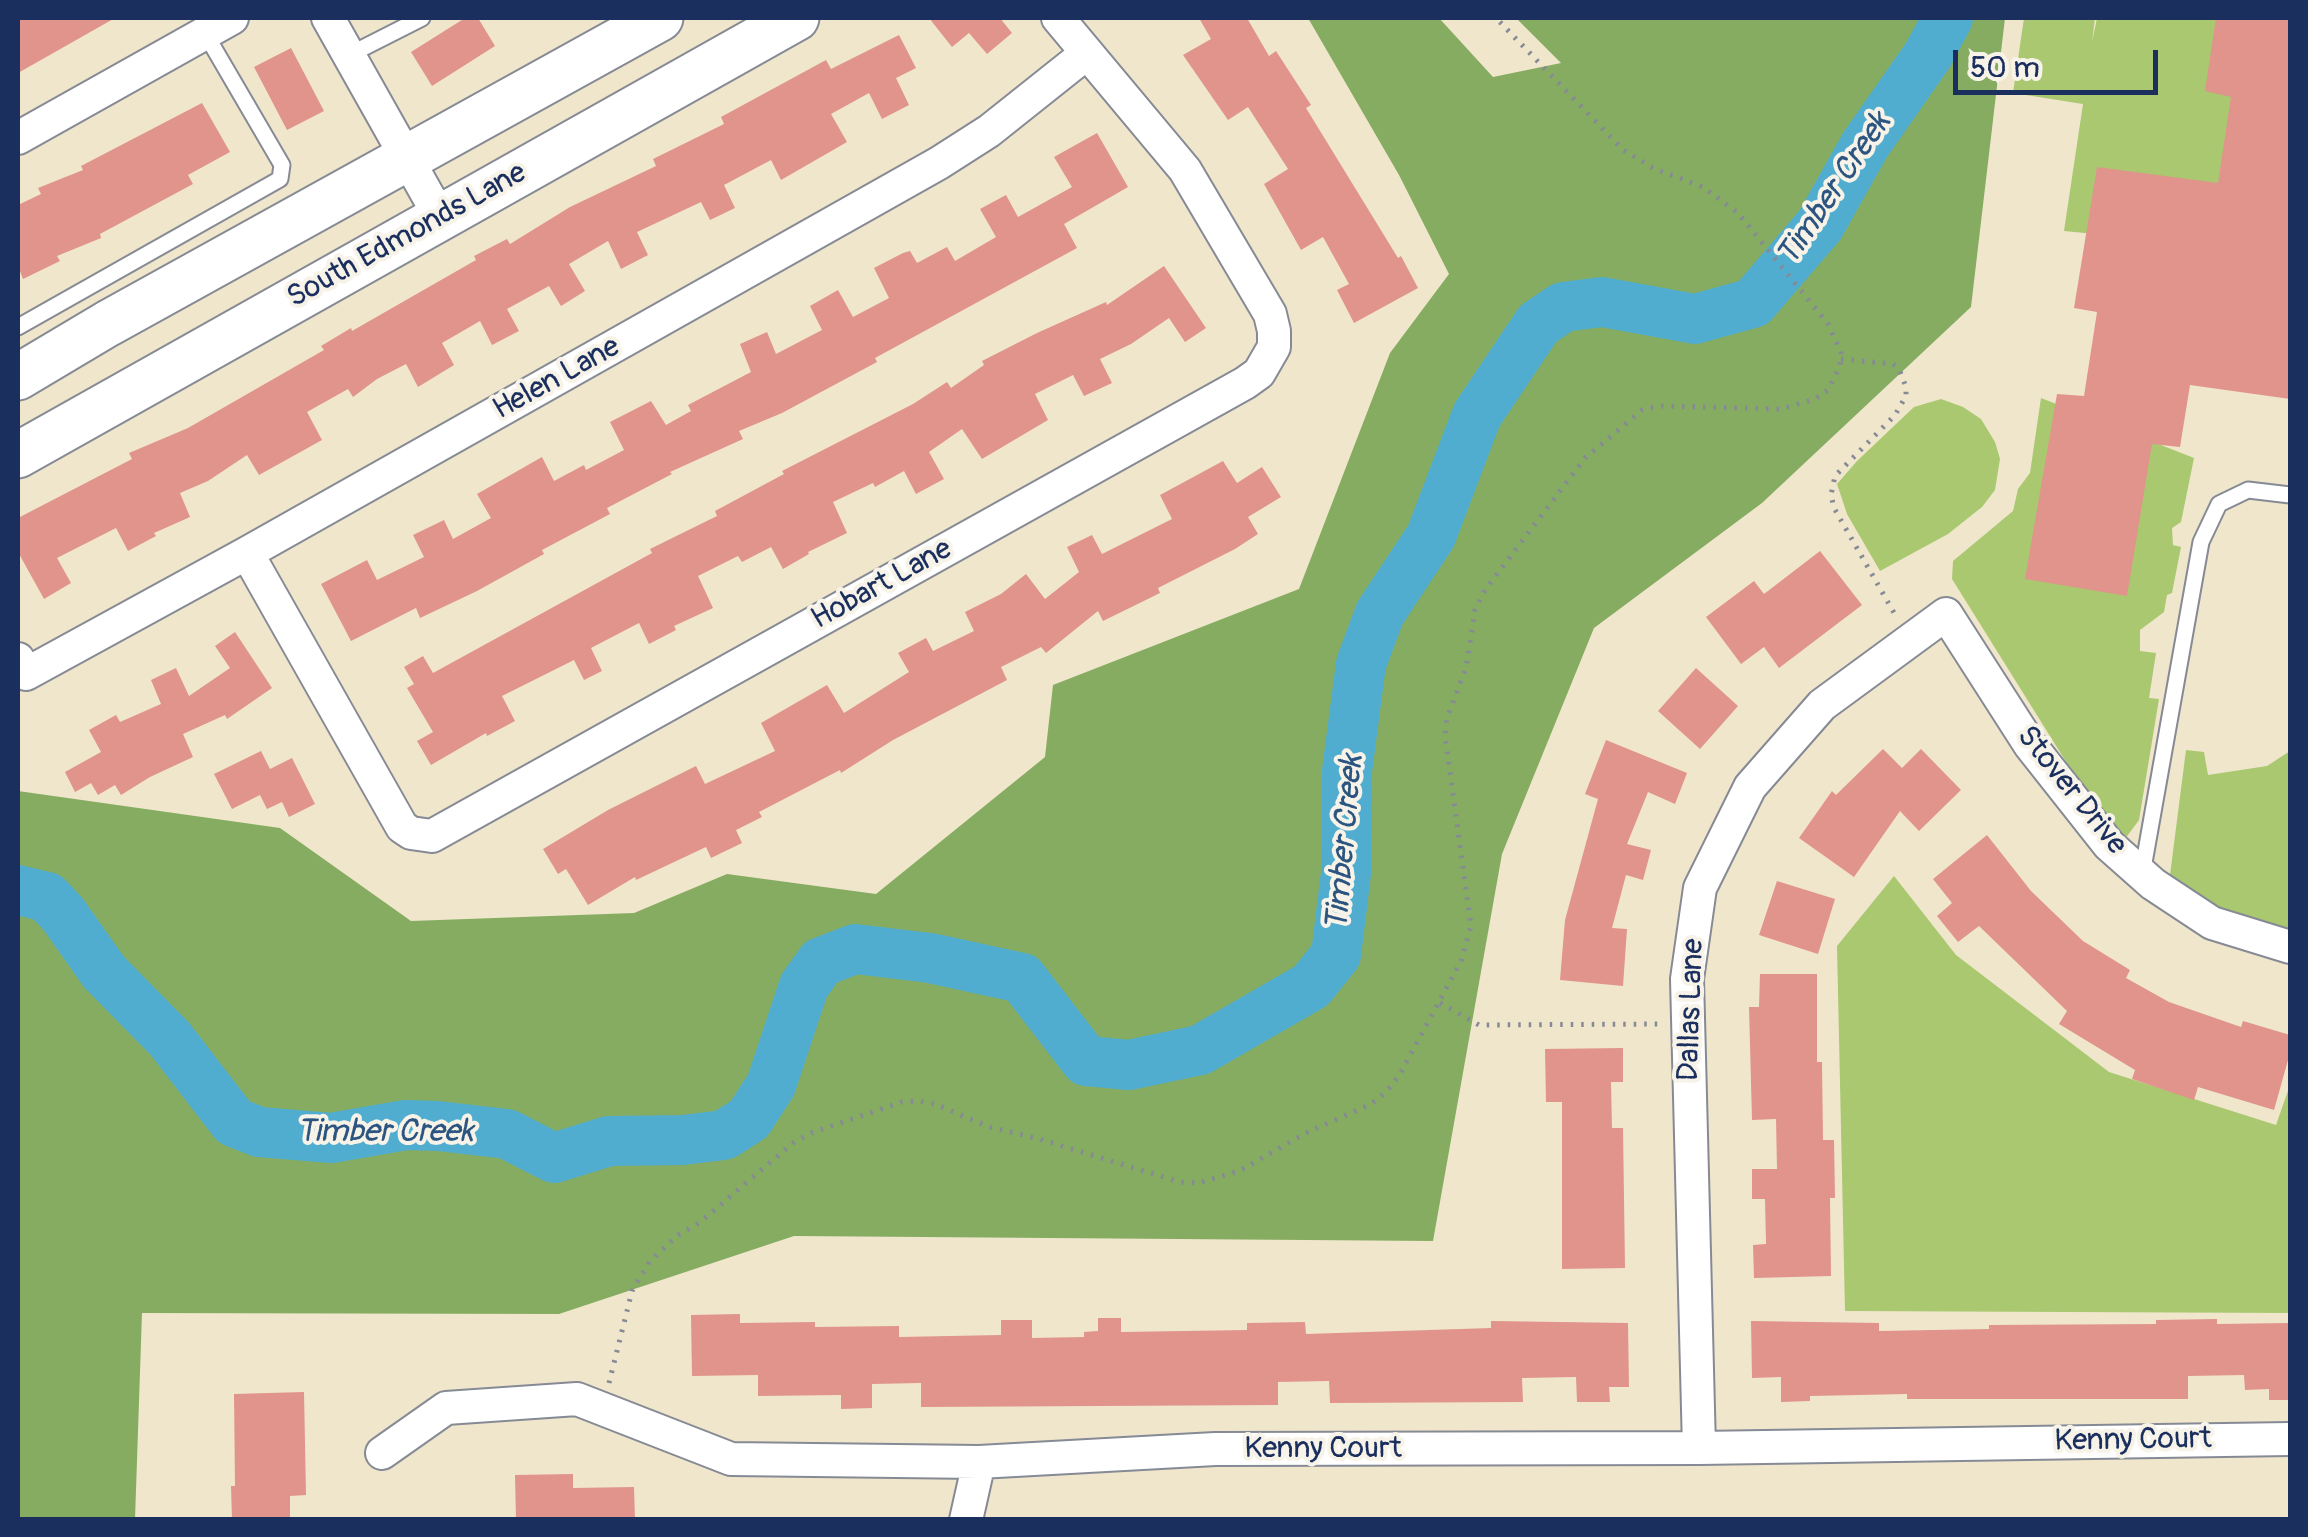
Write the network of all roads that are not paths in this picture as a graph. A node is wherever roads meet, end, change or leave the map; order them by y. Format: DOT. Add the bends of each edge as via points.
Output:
graph roads {
  1 [pos="328,18"];
  2 [pos="422,18"];
  3 [pos="660,18"];
  4 [pos="796,18"];
  5 [pos="1058,18"];
  6 [pos="219,25"];
  7 [pos="1087,53"];
  8 [pos="349,55"];
  9 [pos="18,138"];
  10 [pos="406,160"];
  11 [pos="440,217"];
  12 [pos="18,327"];
  13 [pos="18,377"];
  14 [pos="18,455"];
  15 [pos="2290,495"];
  16 [pos="247,553"];
  17 [pos="1946,614"];
  18 [pos="18,660"];
  19 [pos="2142,874"];
  20 [pos="2290,947"];
  21 [pos="2290,1439"];
  22 [pos="1698,1448"];
  23 [pos="382,1454"];
  24 [pos="978,1462"];
  25 [pos="966,1520"];
  1 -- 8 [label="street"];
  2 -- 8 [label="lane"];
  3 -- 10 [label="main road"];
  4 -- 11 [label="main road, South Edmonds Lane"];
  5 -- 7 [label="street, Hobart Lane"];
  6 -- 9 [label="street"];
  6 -- 12 [label="lane" via="282,165 280,179"];
  7 -- 16 [label="street, Helen Lane" via="939,163"];
  7 -- 16 [label="street, Hobart Lane" via="1185,170 1270,314 1274,347 1245,383 432,836 402,826"];
  8 -- 10 [label="street"];
  10 -- 11 [label="street"];
  10 -- 13 [label="main road"];
  11 -- 14 [label="main road, South Edmonds Lane"];
  15 -- 19 [label="lane" via="2248,490 2219,504 2201,542"];
  16 -- 18 [label="street, Helen Lane" via="26,674"];
  17 -- 19 [label="street, Stover Drive" via="2030,745 2109,845"];
  17 -- 22 [label="street, Dallas Lane" via="1822,705 1750,787 1700,888 1687,979"];
  19 -- 20 [label="street, Stover Drive" via="2212,923"];
  21 -- 22 [label="street, Kenny Court"];
  22 -- 24 [label="street, Kenny Court" via="1214,1449"];
  23 -- 24 [label="street, Kenny Court" via="446,1408 577,1399 731,1459"];
  24 -- 25 [label="street"];
}
